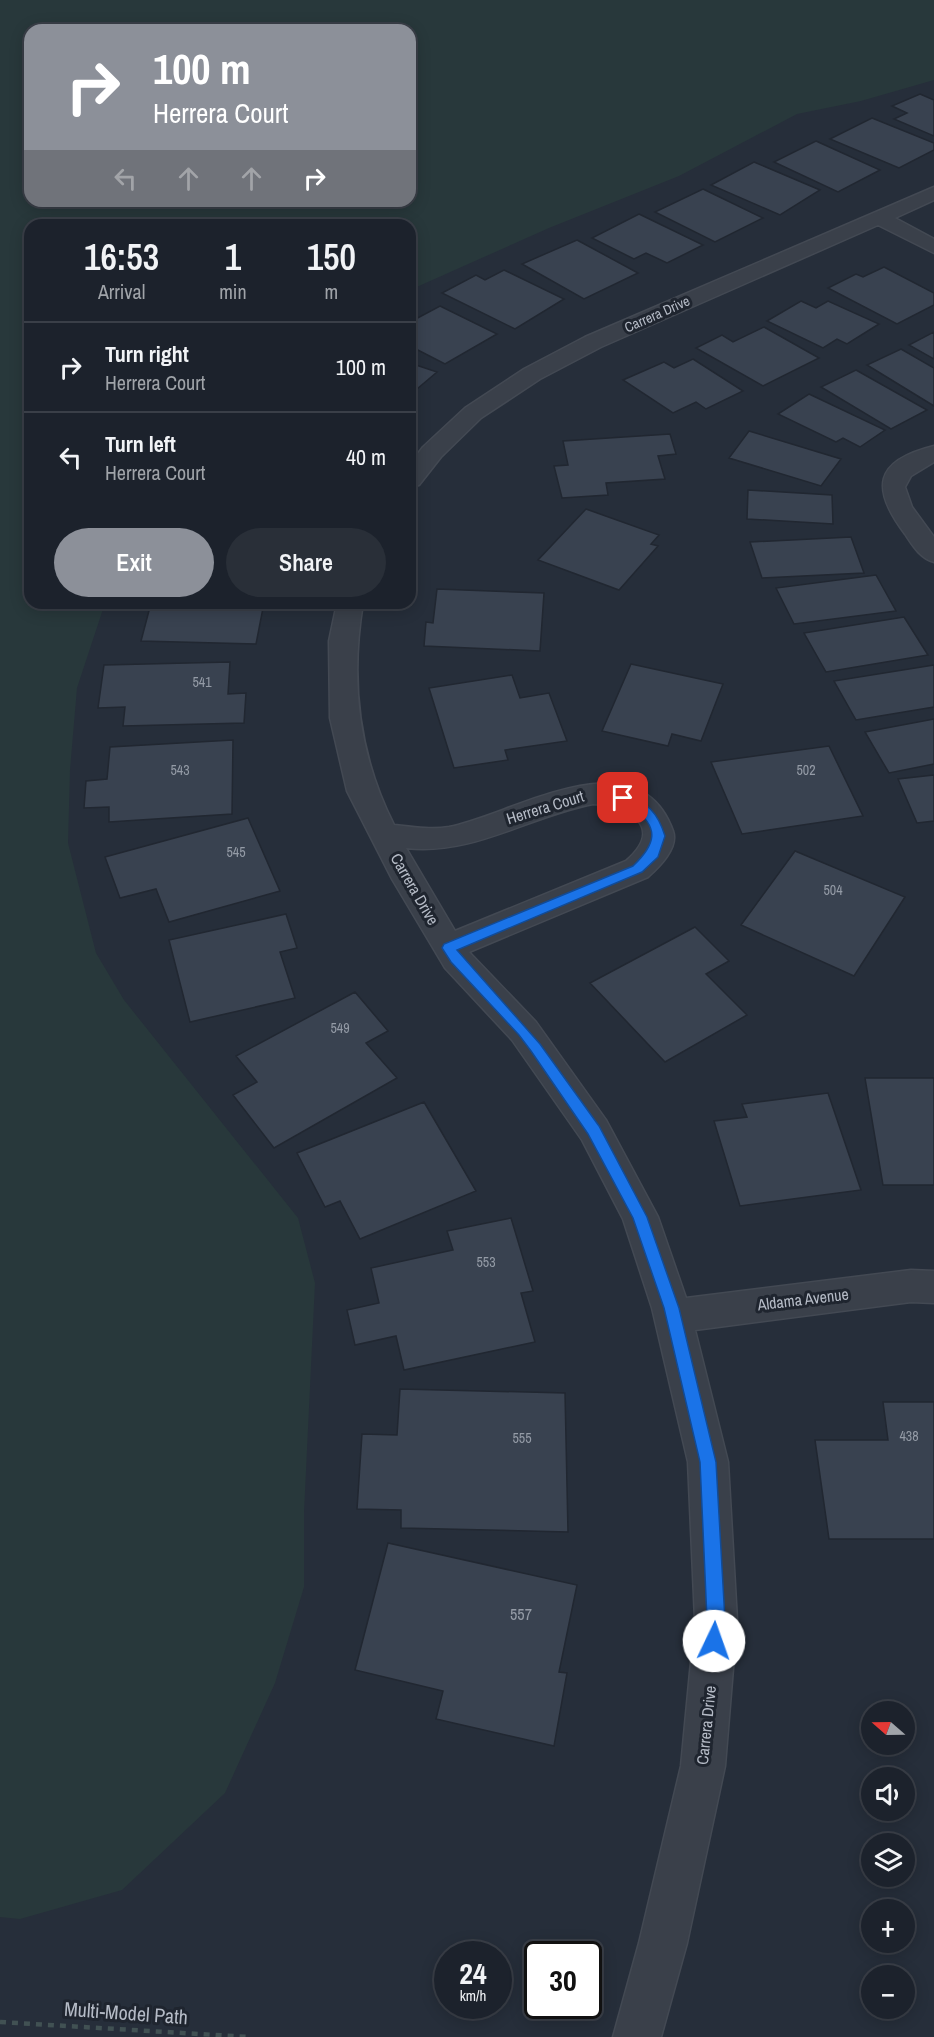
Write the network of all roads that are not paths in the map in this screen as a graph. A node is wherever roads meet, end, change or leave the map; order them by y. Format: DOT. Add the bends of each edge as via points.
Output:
graph roads {
  1 [pos="934,193"];
  2 [pos="878,217"];
  3 [pos="934,247"];
  4 [pos="934,453"];
  5 [pos="416,472"];
  6 [pos="934,554"];
  7 [pos="349,609"];
  8 [pos="384,834"];
  9 [pos="449,948"];
  10 [pos="934,1287"];
  11 [pos="673,1317"];
  12 [pos="637,2037"];
  1 -- 2 [label="street, Carrera Drive"];
  2 -- 3 [label="street"];
  2 -- 5 [label="street, Carrera Drive" via="593,342 532,374 472,413"];
  4 -- 6 [label="street" via="895,479 892,492"];
  7 -- 8 [label="street, Carrera Drive" via="343,641 344,718 362,791"];
  8 -- 9 [label="street, Carrera Drive"];
  8 -- 9 [label="street, Herrera Court" via="448,838 585,793 612,794 635,802 653,817 659,836 653,854 637,869"];
  9 -- 11 [label="street, Carrera Drive" via="524,1031 594,1130 640,1217"];
  10 -- 11 [label="street, Aldama Avenue" via="864,1291"];
  11 -- 12 [label="street, Carrera Drive" via="708,1462 716,1620 703,1766 663,1943"];
}
